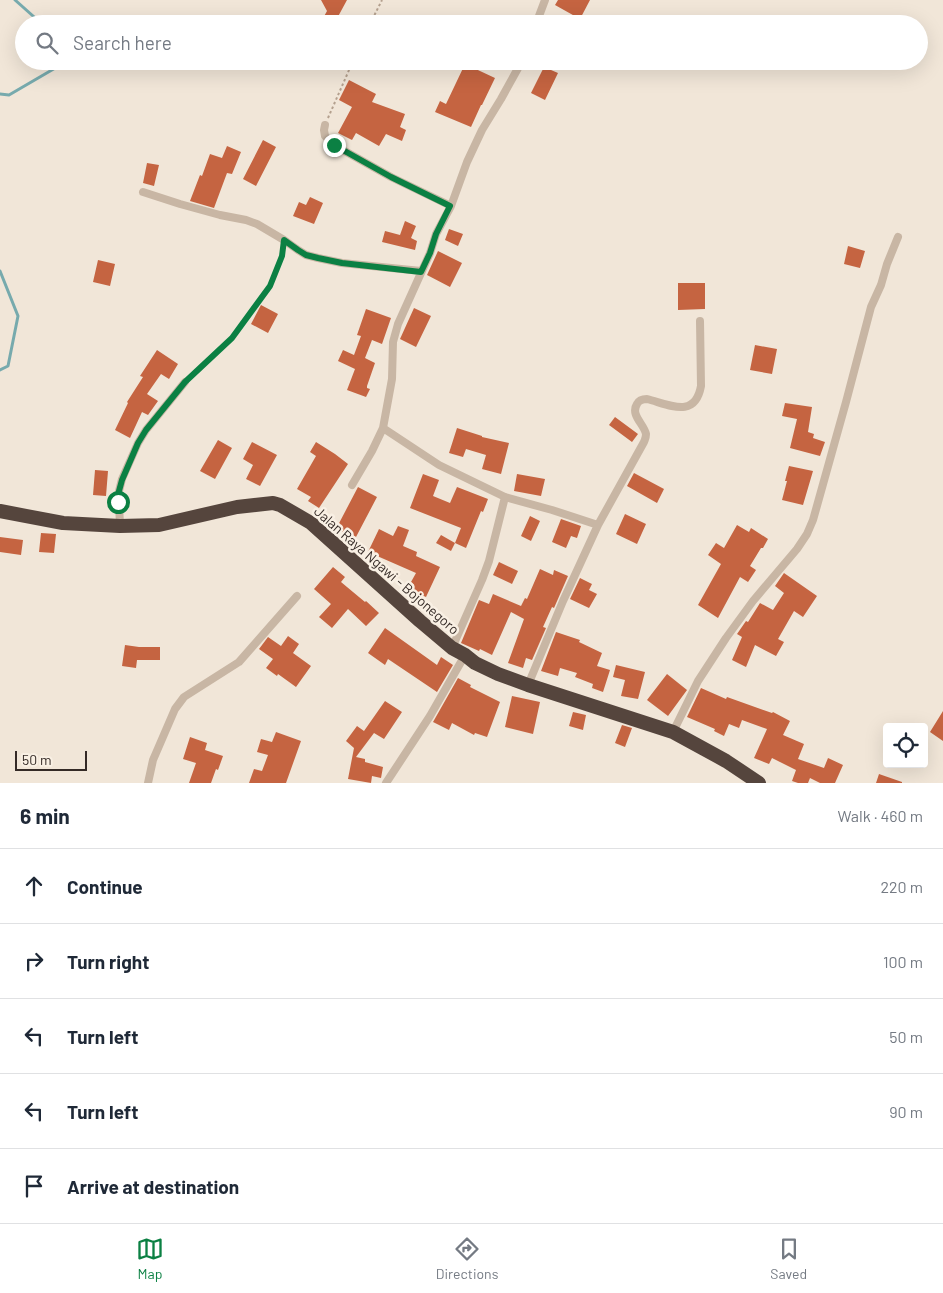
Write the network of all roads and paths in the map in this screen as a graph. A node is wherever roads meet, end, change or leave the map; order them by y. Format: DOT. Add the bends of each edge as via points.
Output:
graph roads {
  1 [pos="382,0"];
  2 [pos="545,0"];
  3 [pos="374,15"];
  4 [pos="539,15"];
  5 [pos="349,70"];
  6 [pos="517,70"];
  7 [pos="325,125"];
  8 [pos="143,192"];
  9 [pos="450,206"];
  10 [pos="898,237"];
  11 [pos="284,240"];
  12 [pos="421,272"];
  13 [pos="700,321"];
  14 [pos="185,382"];
  15 [pos="383,428"];
  16 [pos="352,485"];
  17 [pos="505,497"];
  18 [pos="0,511"];
  19 [pos="120,526"];
  20 [pos="598,526"];
  21 [pos="296,596"];
  22 [pos="452,648"];
  23 [pos="465,655"];
  24 [pos="528,685"];
  25 [pos="674,732"];
  26 [pos="148,783"];
  27 [pos="386,783"];
  28 [pos="759,783"];
  1 -- 3 [label="path"];
  2 -- 4 [label="street"];
  5 -- 7 [label="path"];
  6 -- 9 [label="street" via="482,130"];
  7 -- 9 [label="street" via="325,136 334,145"];
  8 -- 11 [label="street" via="246,220"];
  9 -- 12 [label="street"];
  10 -- 25 [label="street" via="871,307 807,534 726,638 698,681"];
  11 -- 12 [label="street" via="306,255 318,258"];
  11 -- 14 [label="path" via="282,256 270,286 232,338"];
  12 -- 15 [label="street" via="393,342 392,379"];
  13 -- 20 [label="street" via="700,394 687,407 643,399 638,402 635,412 646,439"];
  14 -- 19 [label="street" via="146,430 128,465 119,491"];
  15 -- 16 [label="street"];
  15 -- 17 [label="street" via="439,465"];
  17 -- 20 [label="street"];
  17 -- 22 [label="street" via="482,580"];
  18 -- 19 [label="highway, Jalan Raya Ngawi - Bojonegoro" via="63,522"];
  19 -- 22 [label="highway, Jalan Raya Ngawi - Bojonegoro" via="159,525 237,507 280,505 311,523"];
  20 -- 24 [label="street"];
  21 -- 26 [label="street" via="239,662 184,697 175,709 153,760"];
  22 -- 23 [label="highway, Jalan Raya Ngawi - Bojonegoro"];
  23 -- 24 [label="highway, Jalan Raya Ngawi - Bojonegoro" via="482,667"];
  23 -- 27 [label="street"];
  24 -- 25 [label="highway, Jalan Raya Ngawi - Bojonegoro"];
  25 -- 28 [label="highway, Jalan Raya Ngawi - Bojonegoro"];
}
